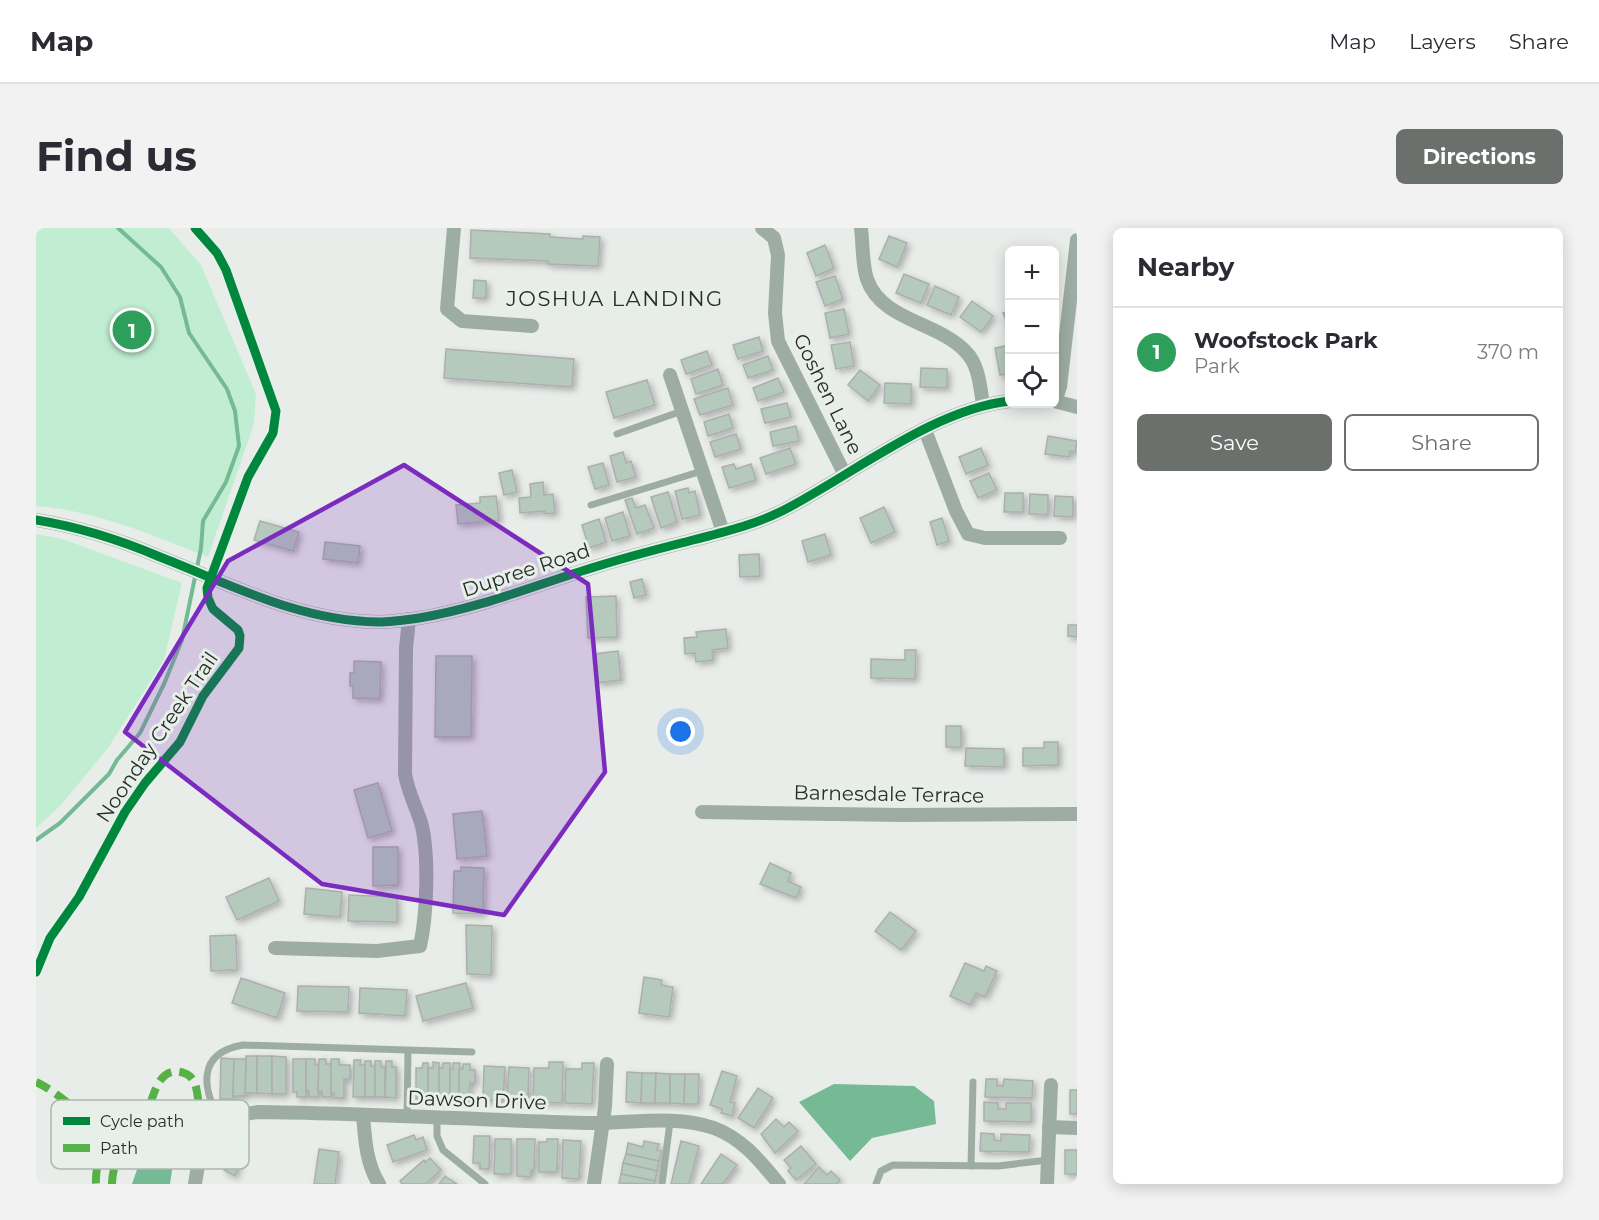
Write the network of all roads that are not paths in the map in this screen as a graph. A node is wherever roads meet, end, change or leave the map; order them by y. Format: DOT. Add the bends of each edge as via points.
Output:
graph roads {
  1 [pos="454,228"];
  2 [pos="762,228"];
  3 [pos="861,228"];
  4 [pos="1077,240"];
  5 [pos="532,326"];
  6 [pos="670,375"];
  7 [pos="1059,390"];
  8 [pos="1005,401"];
  9 [pos="1059,402"];
  10 [pos="983,404"];
  11 [pos="1077,407"];
  12 [pos="682,411"];
  13 [pos="925,430"];
  14 [pos="617,434"];
  15 [pos="702,471"];
  16 [pos="846,475"];
  17 [pos="591,505"];
  18 [pos="36,520"];
  19 [pos="723,532"];
  20 [pos="1060,538"];
  21 [pos="409,619"];
  22 [pos="702,812"];
  23 [pos="1077,814"];
  24 [pos="275,948"];
  25 [pos="408,1051"];
  26 [pos="472,1052"];
  27 [pos="607,1064"];
  28 [pos="973,1082"];
  29 [pos="1051,1085"];
  30 [pos="209,1100"];
  31 [pos="249,1113"];
  32 [pos="363,1115"];
  33 [pos="406,1117"];
  34 [pos="437,1118"];
  35 [pos="670,1122"];
  36 [pos="603,1123"];
  37 [pos="1049,1127"];
  38 [pos="1077,1128"];
  39 [pos="1048,1160"];
  40 [pos="971,1166"];
  41 [pos="198,1169"];
  42 [pos="195,1184"];
  43 [pos="379,1184"];
  44 [pos="485,1184"];
  45 [pos="594,1184"];
  46 [pos="662,1184"];
  47 [pos="779,1184"];
  48 [pos="876,1184"];
  49 [pos="1047,1184"];
  1 -- 5 [label="street" via="447,309 462,321"];
  2 -- 16 [label="street, Goshen Lane" via="774,238 778,255 778,341"];
  3 -- 10 [label="street" via="867,279 876,295 891,308 944,335 967,352 978,376"];
  4 -- 7 [label="street"];
  6 -- 12 [label="street"];
  8 -- 10 [label="street, Dupree Road"];
  9 -- 11 [label="street"];
  10 -- 13 [label="street, Dupree Road"];
  12 -- 14 [label="lane"];
  12 -- 15 [label="street"];
  13 -- 16 [label="street, Dupree Road"];
  13 -- 20 [label="street" via="968,534 985,538"];
  15 -- 17 [label="lane"];
  15 -- 19 [label="street"];
  16 -- 19 [label="street, Dupree Road" via="780,512"];
  18 -- 21 [label="street, Dupree Road" via="90,532 158,555 289,608 331,619"];
  19 -- 21 [label="street, Dupree Road" via="598,566 476,606"];
  21 -- 24 [label="street" via="405,774 424,842 425,924 420,946 377,951"];
  22 -- 23 [label="street, Barnesdale Terrace"];
  25 -- 26 [label="lane"];
  25 -- 30 [label="lane" via="243,1044 230,1047 216,1056 207,1069"];
  25 -- 33 [label="lane"];
  27 -- 36 [label="street"];
  28 -- 40 [label="lane"];
  29 -- 37 [label="street"];
  31 -- 32 [label="street, Dawson Drive"];
  32 -- 33 [label="street, Dawson Drive"];
  32 -- 43 [label="street" via="365,1147"];
  33 -- 34 [label="street, Dawson Drive"];
  34 -- 36 [label="street, Dawson Drive"];
  34 -- 44 [label="lane" via="437,1136 443,1150"];
  35 -- 36 [label="street, Dawson Drive"];
  35 -- 46 [label="lane"];
  35 -- 47 [label="street, Dawson Drive" via="713,1128 737,1139"];
  36 -- 45 [label="street"];
  37 -- 38 [label="street"];
  37 -- 39 [label="street"];
  39 -- 40 [label="lane"];
  39 -- 49 [label="street"];
  40 -- 48 [label="lane" via="893,1165 881,1171"];
  41 -- 42 [label="street"];
}
